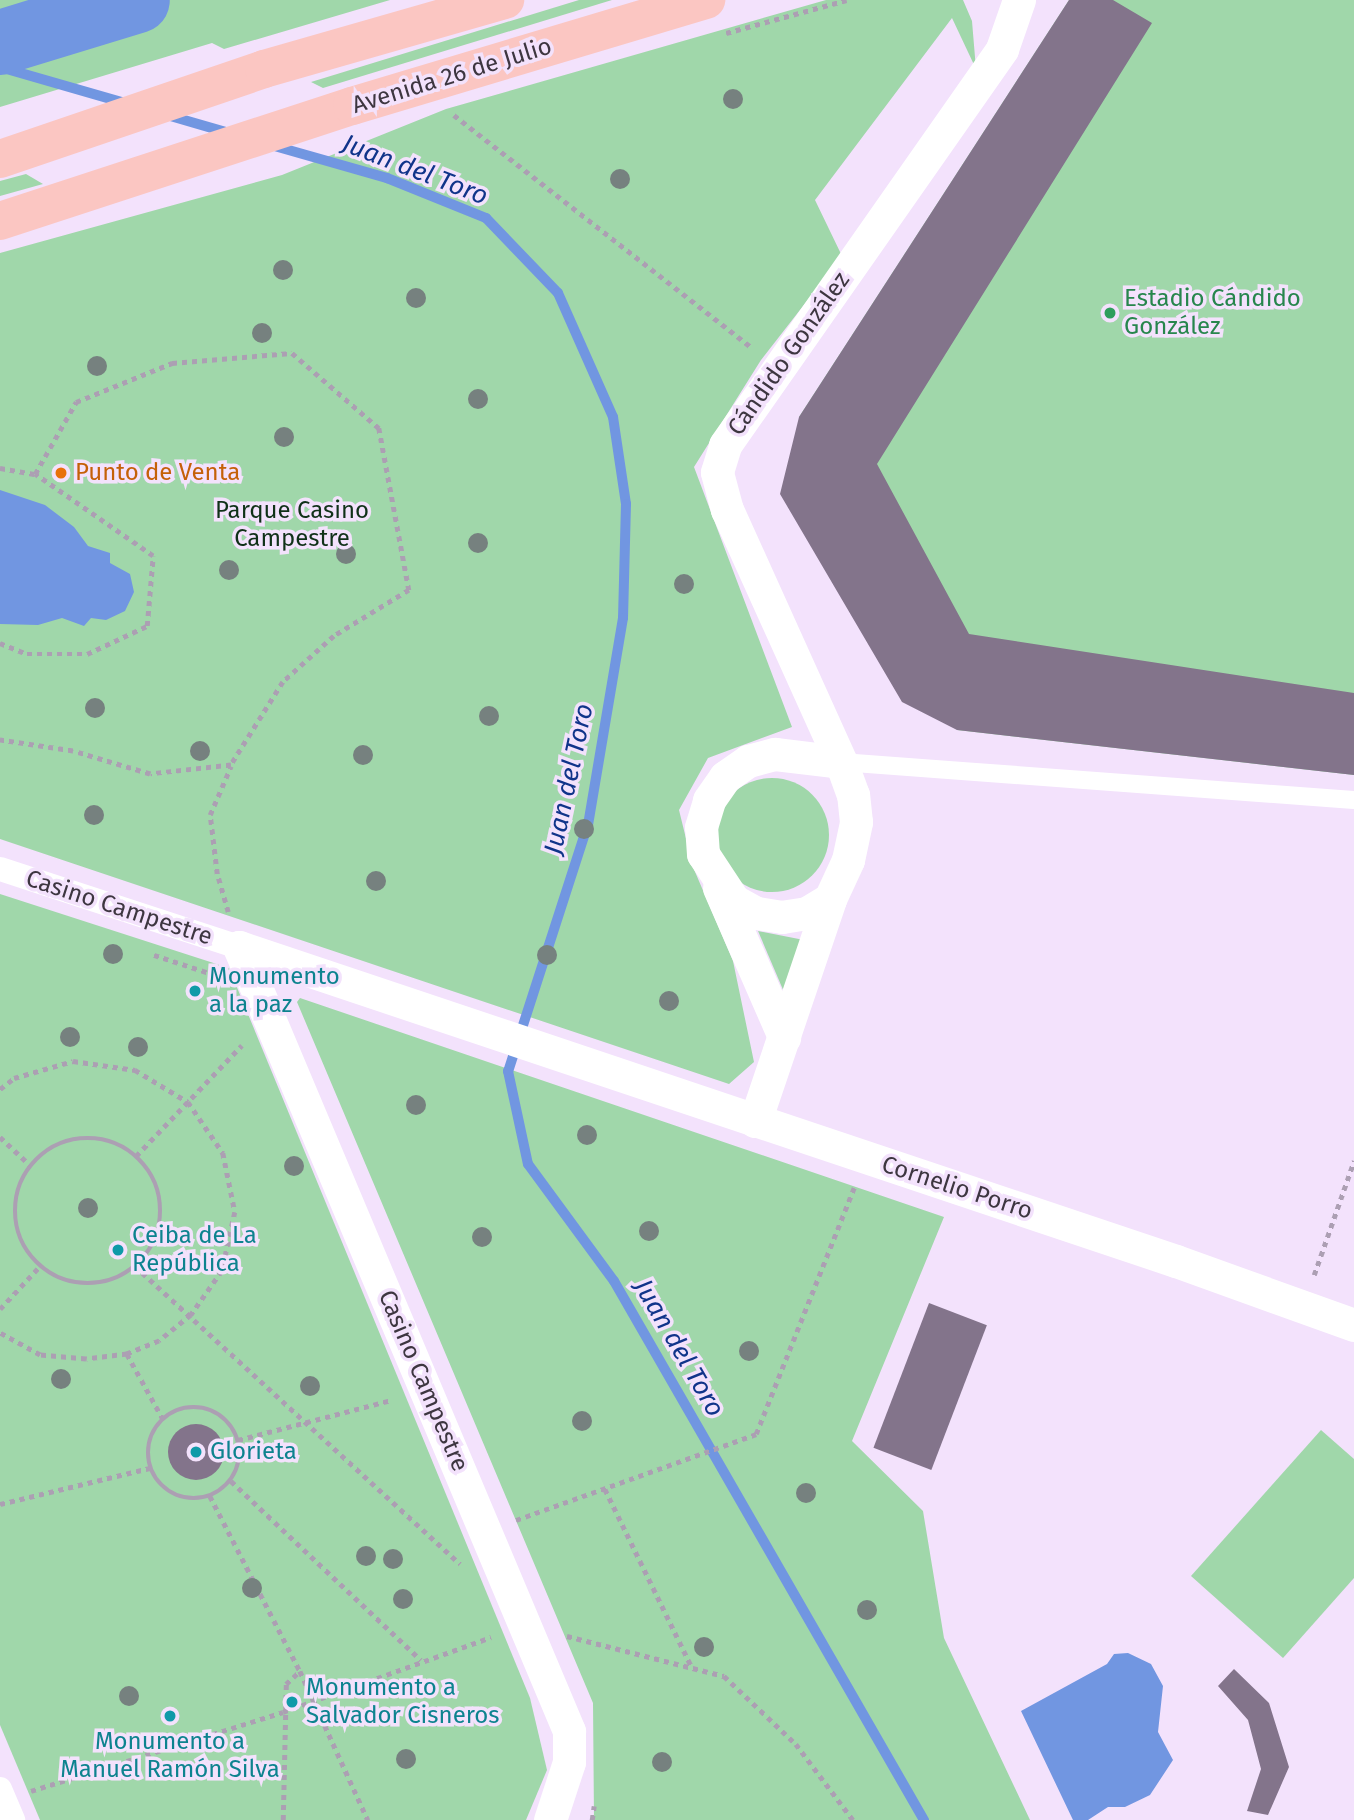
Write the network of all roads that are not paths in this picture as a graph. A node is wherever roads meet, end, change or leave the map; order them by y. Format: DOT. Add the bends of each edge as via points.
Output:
graph roads {
  1 [pos="505,0"];
  2 [pos="706,0"];
  3 [pos="995,0"];
  4 [pos="1019,0"];
  5 [pos="1002,49"];
  6 [pos="0,159"];
  7 [pos="0,221"];
  8 [pos="841,762"];
  9 [pos="1354,800"];
  10 [pos="0,869"];
  11 [pos="714,877"];
  12 [pos="830,899"];
  13 [pos="239,947"];
  14 [pos="783,1037"];
  15 [pos="558,1056"];
  16 [pos="755,1121"];
  17 [pos="1354,1325"];
  18 [pos="550,1820"];
  1 -- 6 [label="main road" via="264,69"];
  2 -- 7 [label="main road, Avenida 26 de Julio" via="352,106"];
  3 -- 5 [label="street"];
  4 -- 5 [label="street, Cándido González"];
  5 -- 8 [label="street, Cándido González" via="724,445 717,471 727,510"];
  8 -- 9 [label="lane"];
  8 -- 11 [label="street" via="775,754 748,761 725,777 709,800 701,827 703,854"];
  8 -- 12 [label="street, Cándido González" via="853,795 856,822 848,860"];
  10 -- 13 [label="street, Casino Campestre"];
  11 -- 12 [label="street" via="734,901 782,917 807,914"];
  11 -- 14 [label="street"];
  12 -- 14 [label="street, Cándido González"];
  13 -- 15 [label="street, Casino Campestre"];
  13 -- 18 [label="street, Casino Campestre" via="569,1731 569,1762"];
  14 -- 16 [label="street, Cándido González"];
  15 -- 16 [label="street, Cornelio Porro"];
  16 -- 17 [label="street, Cornelio Porro"];
}
